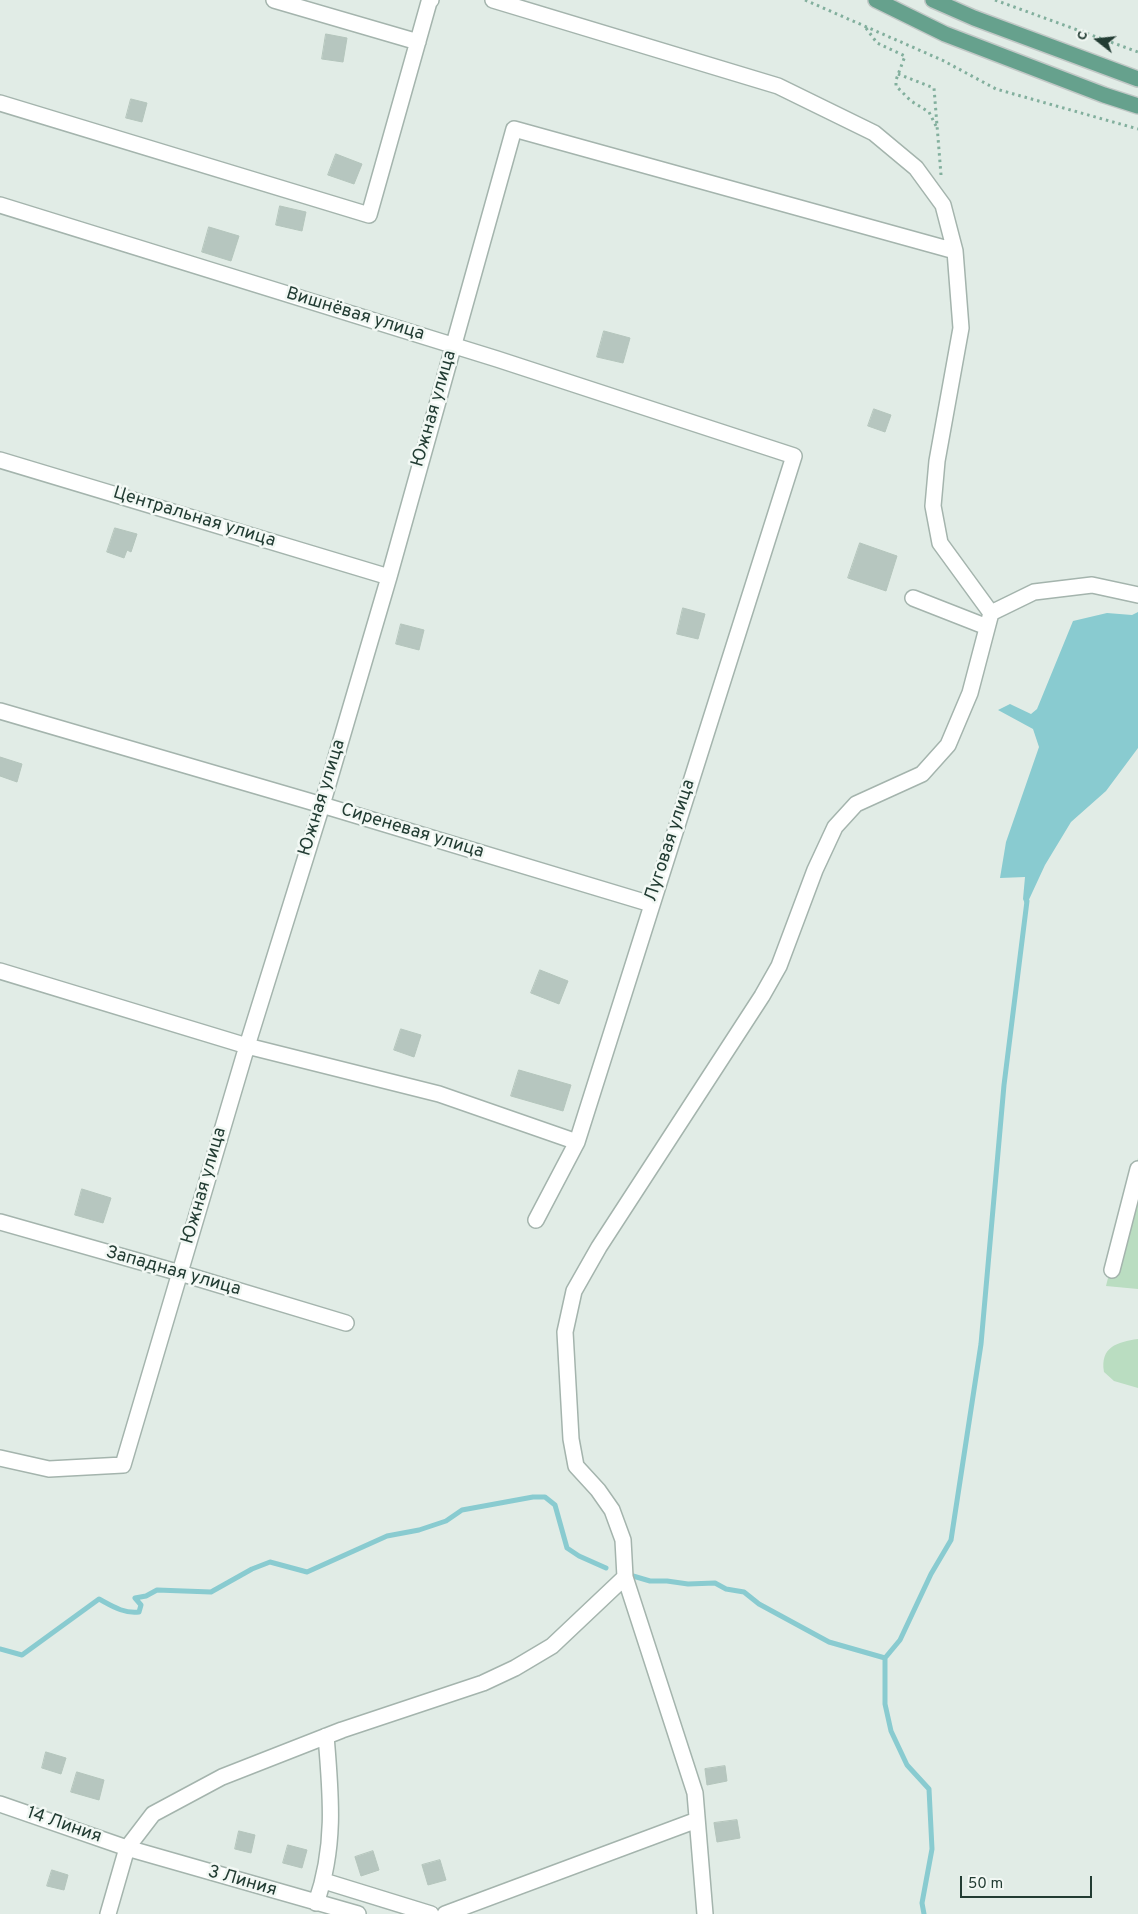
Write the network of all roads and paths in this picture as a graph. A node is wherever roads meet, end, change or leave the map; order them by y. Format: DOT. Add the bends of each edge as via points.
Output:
graph roads {
  1 [pos="274,0"];
  2 [pos="431,0"];
  3 [pos="493,0"];
  4 [pos="805,0"];
  5 [pos="876,0"];
  6 [pos="933,0"];
  7 [pos="995,0"];
  8 [pos="866,28"];
  9 [pos="418,42"];
  10 [pos="1138,52"];
  11 [pos="898,74"];
  12 [pos="1138,79"];
  13 [pos="0,103"];
  14 [pos="1138,106"];
  15 [pos="937,126"];
  16 [pos="1138,130"];
  17 [pos="941,176"];
  18 [pos="0,205"];
  19 [pos="955,252"];
  20 [pos="453,346"];
  21 [pos="794,456"];
  22 [pos="0,460"];
  23 [pos="389,576"];
  24 [pos="1138,595"];
  25 [pos="913,598"];
  26 [pos="989,620"];
  27 [pos="0,711"];
  28 [pos="322,805"];
  29 [pos="651,904"];
  30 [pos="0,971"];
  31 [pos="247,1046"];
  32 [pos="576,1142"];
  33 [pos="1138,1169"];
  34 [pos="536,1220"];
  35 [pos="0,1222"];
  36 [pos="1112,1270"];
  37 [pos="180,1273"];
  38 [pos="346,1323"];
  39 [pos="0,1458"];
  40 [pos="625,1577"];
  41 [pos="326,1736"];
  42 [pos="0,1804"];
  43 [pos="697,1820"];
  44 [pos="127,1848"];
  45 [pos="324,1881"];
  46 [pos="316,1903"];
  47 [pos="108,1914"];
  48 [pos="358,1914"];
  49 [pos="431,1914"];
  50 [pos="445,1914"];
  51 [pos="705,1914"];
  1 -- 9 [label="street"];
  2 -- 9 [label="street"];
  3 -- 19 [label="street" via="778,86 874,133 916,168 943,205"];
  4 -- 8 [label="path"];
  5 -- 14 [label="main road" via="945,34"];
  6 -- 12 [label="main road"];
  7 -- 10 [label="path"];
  8 -- 11 [label="path" via="877,43 905,56"];
  8 -- 16 [label="path" via="942,60 996,89"];
  9 -- 13 [label="street" via="369,215"];
  11 -- 15 [label="path" via="896,86 928,112"];
  11 -- 15 [label="path" via="934,88"];
  15 -- 17 [label="path"];
  18 -- 20 [label="street, Вишнёвая улица"];
  19 -- 20 [label="street, Южная улица" via="514,128"];
  19 -- 26 [label="street" via="961,328 937,461 933,506 940,543"];
  20 -- 21 [label="street, Вишнёвая улица"];
  20 -- 23 [label="street, Южная улица"];
  21 -- 29 [label="street, Луговая улица"];
  22 -- 23 [label="street, Центральная улица"];
  23 -- 28 [label="street, Южная улица"];
  24 -- 26 [label="street" via="1092,585 1034,592"];
  25 -- 26 [label="street"];
  26 -- 40 [label="street" via="970,693 948,745 922,774 856,804 835,827 815,870 780,966 574,1291 565,1332 571,1439 576,1466 612,1510 623,1540"];
  27 -- 28 [label="street, Сиреневая улица"];
  28 -- 29 [label="street, Сиреневая улица"];
  28 -- 31 [label="street, Южная улица"];
  29 -- 32 [label="street, Луговая улица"];
  30 -- 31 [label="street"];
  31 -- 32 [label="street" via="439,1094"];
  31 -- 37 [label="street, Южная улица"];
  32 -- 34 [label="street, Луговая улица"];
  33 -- 36 [label="street"];
  35 -- 37 [label="street, Западная улица"];
  37 -- 38 [label="street, Западная улица"];
  37 -- 39 [label="street, Южная улица" via="123,1465 49,1469"];
  40 -- 41 [label="street" via="552,1646 515,1668 483,1683"];
  40 -- 43 [label="street" via="695,1793"];
  41 -- 44 [label="street" via="222,1777 153,1814"];
  41 -- 45 [label="street" via="332,1805"];
  42 -- 44 [label="street, 14 Линия"];
  43 -- 50 [label="street"];
  43 -- 51 [label="street"];
  44 -- 46 [label="street, 3 Линия"];
  44 -- 47 [label="street"];
  45 -- 46 [label="street"];
  45 -- 49 [label="street"];
  46 -- 48 [label="street, 3 Линия"];
}
